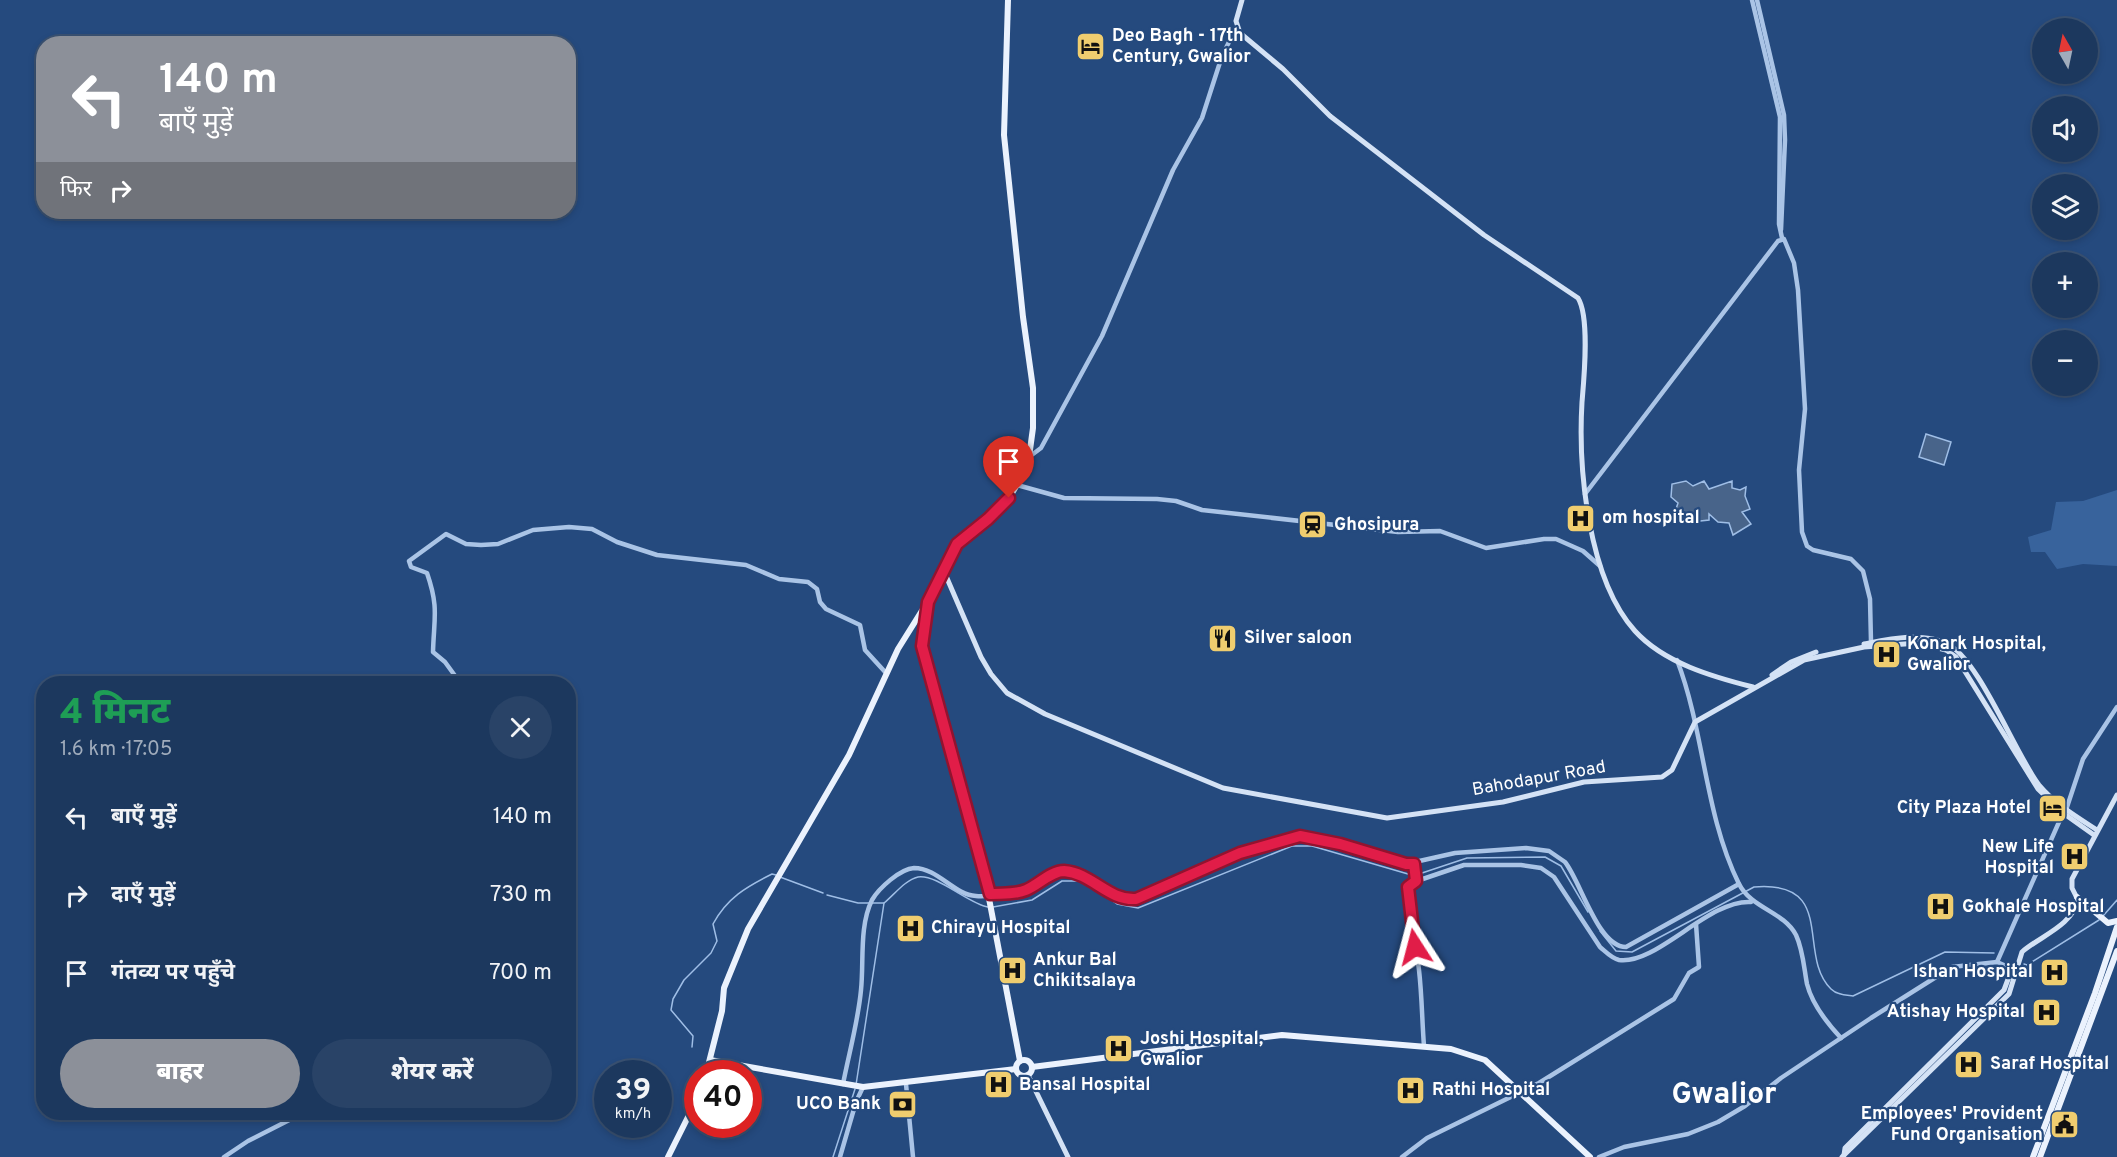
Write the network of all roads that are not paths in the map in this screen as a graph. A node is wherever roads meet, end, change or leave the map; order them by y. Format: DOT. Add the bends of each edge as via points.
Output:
graph roads {
  1 [pos="1008,0"];
  2 [pos="1242,0"];
  3 [pos="1755,0"];
  4 [pos="1236,28"];
  5 [pos="1782,238"];
  6 [pos="1029,457"];
  7 [pos="1017,485"];
  8 [pos="1586,494"];
  9 [pos="1600,566"];
  10 [pos="943,569"];
  11 [pos="928,602"];
  12 [pos="1871,642"];
  13 [pos="1677,660"];
  14 [pos="886,674"];
  15 [pos="455,676"];
  16 [pos="1771,676"];
  17 [pos="1753,687"];
  18 [pos="2117,707"];
  19 [pos="1695,722"];
  20 [pos="2117,795"];
  21 [pos="2064,812"];
  22 [pos="2096,832"];
  23 [pos="1414,866"];
  24 [pos="1416,879"];
  25 [pos="1740,885"];
  26 [pos="990,896"];
  27 [pos="2077,897"];
  28 [pos="1749,900"];
  29 [pos="2117,921"];
  30 [pos="1696,924"];
  31 [pos="2117,927"];
  32 [pos="2117,951"];
  33 [pos="1997,963"];
  34 [pos="2012,969"];
  35 [pos="1841,1038"];
  36 [pos="1424,1046"];
  37 [pos="710,1060"];
  38 [pos="1020,1061"];
  39 [pos="1032,1067"];
  40 [pos="1016,1069"];
  41 [pos="762,1070"];
  42 [pos="1028,1075"];
  43 [pos="906,1084"];
  44 [pos="846,1085"];
  45 [pos="861,1087"];
  46 [pos="1522,1093"];
  47 [pos="289,1120"];
  48 [pos="684,1125"];
  49 [pos="1843,1156"];
  50 [pos="224,1157"];
  51 [pos="668,1157"];
  52 [pos="840,1157"];
  53 [pos="913,1157"];
  54 [pos="1068,1157"];
  55 [pos="1402,1157"];
  56 [pos="1590,1157"];
  57 [pos="1599,1157"];
  58 [pos="2032,1157"];
  59 [pos="2040,1157"];
  1 -- 6 [label="main road" via="1004,135 1034,388"];
  2 -- 4 [label="main road"];
  3 -- 5 [label="street" via="1780,117"];
  4 -- 6 [label="street" via="1222,56 1202,118 1173,170 1102,336 1046,440"];
  4 -- 8 [label="main road" via="1330,116 1408,179 1578,298 1584,337 1580,452"];
  5 -- 8 [label="street"];
  5 -- 12 [label="street" via="1790,250 1798,290 1805,409 1799,481 1803,532 1807,546 1813,550 1851,559 1863,571 1870,600"];
  6 -- 7 [label="main road"];
  7 -- 9 [label="street" via="1073,499 1176,501 1199,510 1398,532 1440,531 1486,549 1556,539 1583,551"];
  7 -- 10 [label="main road" via="999,509 959,541"];
  8 -- 9 [label="main road"];
  9 -- 13 [label="main road" via="1619,608 1635,631"];
  10 -- 11 [label="main road"];
  10 -- 19 [label="main road, Bahodapur Road" via="981,657 1007,693 1045,714 1187,775 1256,795 1387,818 1503,802 1584,782 1662,777 1672,770"];
  11 -- 14 [label="main road"];
  11 -- 26 [label="main road" via="923,657"];
  12 -- 16 [label="main road" via="1803,655"];
  12 -- 21 [label="main road" via="1926,638 1948,644 1960,653 2038,784"];
  13 -- 17 [label="main road"];
  13 -- 19 [label="street"];
  14 -- 15 [label="street" via="865,651 860,625 826,609 817,589 808,582 779,579 746,565 657,555 592,529 569,527 533,530 489,545 466,544 446,534 409,561 411,567 427,573 437,617 433,652"];
  14 -- 37 [label="main road" via="849,755 733,961"];
  16 -- 17 [label="main road"];
  16 -- 21 [label="main road" via="1817,655 1864,647 1926,643 1946,650 1966,671 2038,789"];
  17 -- 19 [label="main road"];
  18 -- 21 [label="street" via="2084,759"];
  19 -- 25 [label="street" via="1713,816"];
  20 -- 22 [label="main road"];
  21 -- 22 [label="main road"];
  21 -- 33 [label="street"];
  22 -- 27 [label="main road" via="2072,879"];
  23 -- 24 [label="street"];
  23 -- 25 [label="street" via="1455,853 1526,848 1549,851 1569,867 1604,932 1620,947 1632,945"];
  23 -- 26 [label="street" via="1300,836 1240,853 1136,899 1123,899 1086,876 1060,871 1026,890"];
  24 -- 30 [label="street" via="1474,865 1521,865 1547,870 1600,947 1616,959 1641,956"];
  24 -- 36 [label="street" via="1408,887 1409,911 1419,968"];
  25 -- 28 [label="street"];
  26 -- 38 [label="main road"];
  26 -- 44 [label="street" via="973,896 933,873 916,868 901,872 878,892 865,925 861,992"];
  27 -- 29 [label="main road" via="2108,923"];
  27 -- 34 [label="main road" via="2073,912 2022,952"];
  28 -- 30 [label="street" via="1735,903"];
  28 -- 35 [label="street" via="1792,929 1800,946 1811,996"];
  30 -- 46 [label="street" via="1700,967 1689,973 1677,996"];
  31 -- 58 [label="main road"];
  32 -- 59 [label="main road"];
  33 -- 34 [label="street"];
  33 -- 35 [label="street" via="1952,967"];
  34 -- 49 [label="main road" via="2004,990 1845,1148"];
  35 -- 57 [label="street" via="1710,1126"];
  36 -- 39 [label="main road" via="1282,1035"];
  36 -- 46 [label="main road" via="1479,1056"];
  38 -- 39 [label="main road" via="1028,1061"];
  38 -- 40 [label="main road"];
  39 -- 42 [label="main road"];
  40 -- 42 [label="main road" via="1021,1075"];
  40 -- 43 [label="main road"];
  41 -- 44 [label="main road"];
  42 -- 54 [label="main road"];
  43 -- 45 [label="main road"];
  43 -- 53 [label="street"];
  44 -- 45 [label="main road"];
  45 -- 52 [label="street"];
  46 -- 55 [label="street" via="1427,1138"];
  46 -- 56 [label="main road"];
  47 -- 50 [label="street"];
  48 -- 51 [label="main road"];
}
